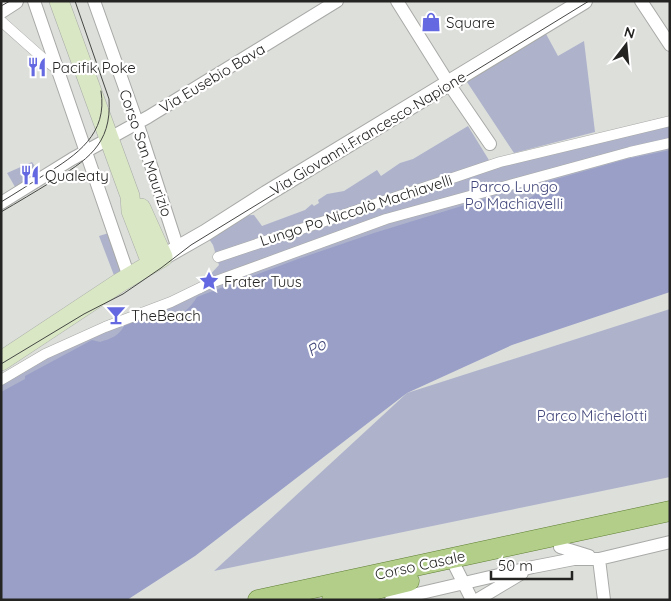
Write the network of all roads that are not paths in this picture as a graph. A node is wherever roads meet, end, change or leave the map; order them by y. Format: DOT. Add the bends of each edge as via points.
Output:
graph roads {
  1 [pos="15,1"];
  2 [pos="34,1"];
  3 [pos="58,1"];
  4 [pos="94,1"];
  5 [pos="337,1"];
  6 [pos="397,1"];
  7 [pos="584,1"];
  8 [pos="641,1"];
  9 [pos="1,10"];
  10 [pos="1,21"];
  11 [pos="670,45"];
  12 [pos="57,69"];
  13 [pos="449,84"];
  14 [pos="670,121"];
  15 [pos="136,122"];
  16 [pos="109,138"];
  17 [pos="670,143"];
  18 [pos="490,144"];
  19 [pos="86,152"];
  20 [pos="1,203"];
  21 [pos="1,210"];
  22 [pos="164,256"];
  23 [pos="218,256"];
  24 [pos="129,277"];
  25 [pos="1,361"];
  26 [pos="1,380"];
  27 [pos="670,511"];
  28 [pos="670,524"];
  29 [pos="670,542"];
  30 [pos="560,547"];
  31 [pos="599,559"];
  32 [pos="532,567"];
  33 [pos="456,570"];
  34 [pos="258,600"];
  35 [pos="332,600"];
  36 [pos="391,600"];
  37 [pos="472,600"];
  38 [pos="477,600"];
  39 [pos="604,600"];
  1 -- 9 [label="street"];
  2 -- 12 [label="street"];
  3 -- 16 [label="main road, Corso San Maurizio"];
  4 -- 15 [label="street, Corso San Maurizio"];
  5 -- 15 [label="street, Via Eusebio Bava"];
  6 -- 13 [label="street"];
  7 -- 13 [label="street, Via Giovanni Francesco Napione"];
  8 -- 11 [label="street"];
  10 -- 12 [label="street"];
  12 -- 19 [label="street"];
  13 -- 18 [label="street"];
  13 -- 22 [label="street, Via Giovanni Francesco Napione"];
  14 -- 23 [label="street, Lungo Po Niccolò Machiavelli" via="500,162"];
  15 -- 16 [label="street, Via Eusebio Bava"];
  15 -- 22 [label="street, Corso San Maurizio"];
  16 -- 19 [label="street, Via Eusebio Bava"];
  16 -- 22 [label="main road, Corso San Maurizio" via="130,196 131,211"];
  17 -- 26 [label="street" via="386,219 208,284 105,327 45,354"];
  19 -- 20 [label="street, Via Eusebio Bava"];
  19 -- 21 [label="street, Via Eusebio Bava" via="76,165"];
  19 -- 24 [label="street"];
  22 -- 24 [label="main road"];
  24 -- 25 [label="main road"];
  27 -- 33 [label="main road, Corso Casale"];
  28 -- 30 [label="main road, Corso Casale"];
  29 -- 31 [label="street, Corso Casale"];
  30 -- 31 [label="street"];
  30 -- 33 [label="main road, Corso Casale"];
  31 -- 32 [label="street, Corso Casale"];
  31 -- 39 [label="street"];
  32 -- 33 [label="street, Corso Casale"];
  32 -- 38 [label="street, Corso Casale"];
  33 -- 34 [label="main road, Corso Casale"];
  33 -- 35 [label="main road, Corso Casale"];
  33 -- 36 [label="street, Corso Casale"];
  33 -- 37 [label="street"];
}
